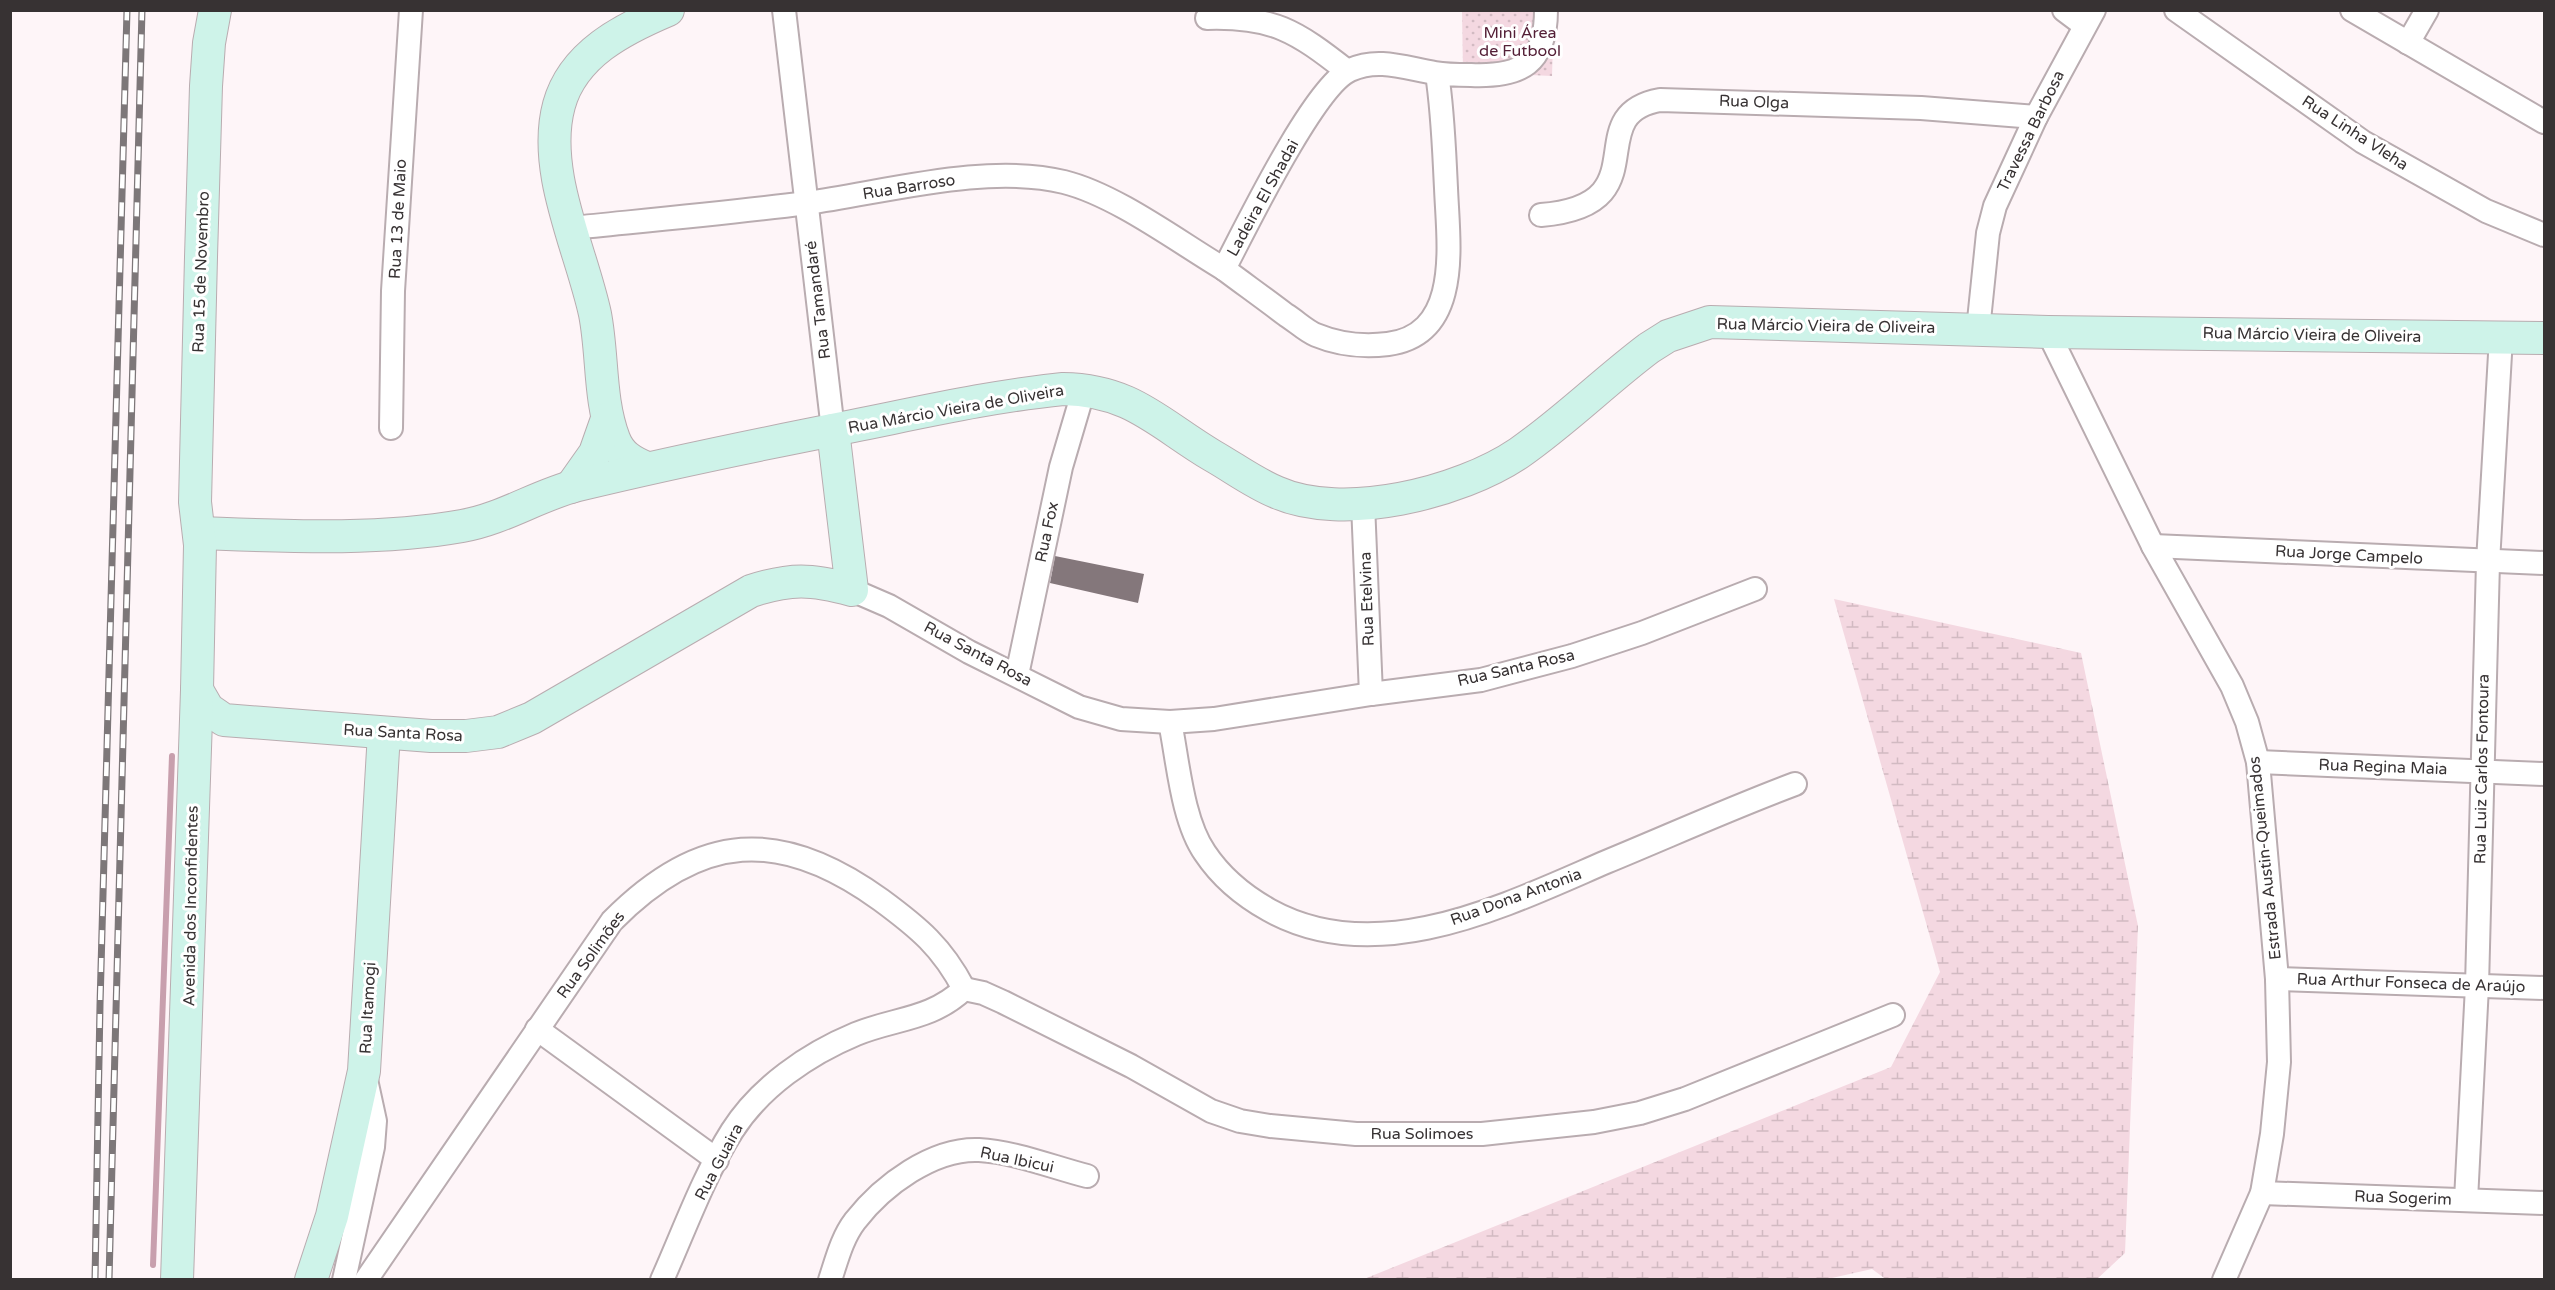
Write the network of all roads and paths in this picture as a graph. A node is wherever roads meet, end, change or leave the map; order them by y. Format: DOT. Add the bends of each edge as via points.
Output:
graph roads {
  1 [pos="215,10"];
  2 [pos="411,10"];
  3 [pos="668,10"];
  4 [pos="784,10"];
  5 [pos="1546,10"];
  6 [pos="2064,10"];
  7 [pos="2176,10"];
  8 [pos="2352,10"];
  9 [pos="2427,10"];
  10 [pos="1207,18"];
  11 [pos="2089,18"];
  12 [pos="2408,43"];
  13 [pos="1347,71"];
  14 [pos="1437,74"];
  15 [pos="2036,117"];
  16 [pos="2543,120"];
  17 [pos="807,203"];
  18 [pos="1541,215"];
  19 [pos="572,228"];
  20 [pos="2544,235"];
  21 [pos="1224,269"];
  22 [pos="1978,330"];
  23 [pos="2048,332"];
  24 [pos="2501,337"];
  25 [pos="2544,338"];
  26 [pos="1084,389"];
  27 [pos="607,419"];
  28 [pos="391,428"];
  29 [pos="833,430"];
  30 [pos="647,468"];
  31 [pos="571,487"];
  32 [pos="1363,504"];
  33 [pos="199,533"];
  34 [pos="2153,546"];
  35 [pos="2488,562"];
  36 [pos="2544,563"];
  37 [pos="1755,589"];
  38 [pos="852,590"];
  39 [pos="1017,675"];
  40 [pos="197,690"];
  41 [pos="1371,694"];
  42 [pos="224,720"];
  43 [pos="1170,722"];
  44 [pos="384,733"];
  45 [pos="195,749"];
  46 [pos="2258,762"];
  47 [pos="2482,770"];
  48 [pos="2544,774"];
  49 [pos="1795,784"];
  50 [pos="2277,979"];
  51 [pos="2477,986"];
  52 [pos="2544,988"];
  53 [pos="964,989"];
  54 [pos="1893,1015"];
  55 [pos="537,1029"];
  56 [pos="364,1071"];
  57 [pos="717,1160"];
  58 [pos="1087,1176"];
  59 [pos="2262,1193"];
  60 [pos="2466,1200"];
  61 [pos="2544,1203"];
  62 [pos="177,1280"];
  63 [pos="311,1280"];
  64 [pos="344,1280"];
  65 [pos="366,1280"];
  66 [pos="662,1280"];
  67 [pos="830,1280"];
  68 [pos="2224,1280"];
  1 -- 33 [label="main road, Rua 15 de Novembro" via="206,86 195,502"];
  2 -- 28 [label="street, Rua 13 de Maio" via="393,291"];
  3 -- 19 [label="main road" via="608,40 577,68 559,104 554,143 558,177"];
  4 -- 17 [label="street, Rua Tamandaré"];
  5 -- 14 [label="street" via="1543,43 1536,57 1524,67 1495,76"];
  6 -- 11 [label="street"];
  7 -- 20 [label="street, Rua Linha Vleha" via="2363,142 2486,212"];
  8 -- 12 [label="street"];
  9 -- 12 [label="street"];
  10 -- 13 [label="street" via="1266,21 1291,31"];
  11 -- 15 [label="street, Travessa Barbosa"];
  12 -- 16 [label="street"];
  13 -- 14 [label="street" via="1367,64 1389,63"];
  13 -- 21 [label="street, Ladeira El Shadai" via="1332,84 1307,119"];
  14 -- 21 [label="street, Ladeira El Shadai" via="1449,255 1447,285 1437,312 1419,334 1396,343 1342,344 1314,334"];
  15 -- 18 [label="street, Rua Olga" via="1922,108 1646,102 1632,109 1623,121 1613,178 1602,194 1565,213"];
  15 -- 22 [label="street, Travessa Barbosa" via="1995,206 1988,232"];
  17 -- 19 [label="street, Rua Barroso"];
  17 -- 21 [label="street, Rua Barroso" via="975,177 1065,182 1109,200"];
  17 -- 29 [label="street, Rua Tamandaré"];
  19 -- 27 [label="main road" via="595,314"];
  22 -- 23 [label="main road, Rua Márcio Vieira de Oliveira"];
  22 -- 32 [label="main road, Rua Márcio Vieira de Oliveira" via="1710,322 1690,327 1649,348 1517,454 1443,487"];
  23 -- 24 [label="main road, Rua Márcio Vieira de Oliveira"];
  23 -- 34 [label="street, Estrada Austin-Queimados"];
  24 -- 25 [label="main road, Rua Márcio Vieira de Oliveira"];
  24 -- 35 [label="street, Rua Luiz Carlos Fontoura"];
  26 -- 29 [label="main road, Rua Márcio Vieira de Oliveira" via="1039,392"];
  26 -- 32 [label="main road, Rua Márcio Vieira de Oliveira" via="1142,408 1276,493 1314,504"];
  26 -- 39 [label="street, Rua Fox" via="1061,467"];
  27 -- 30 [label="main road" via="624,455"];
  27 -- 31 [label="main road" via="595,453"];
  29 -- 30 [label="main road, Rua Márcio Vieira de Oliveira"];
  29 -- 38 [label="main road, Rua Tamandaré"];
  30 -- 31 [label="main road, Rua Márcio Vieira de Oliveira"];
  31 -- 33 [label="main road, Rua Márcio Vieira de Oliveira" via="494,518 425,532 278,536"];
  32 -- 41 [label="street, Rua Etelvina"];
  33 -- 40 [label="main road, Avenida dos Inconfidentes"];
  34 -- 35 [label="street, Rua Jorge Campelo"];
  34 -- 46 [label="street, Estrada Austin-Queimados" via="2232,686"];
  35 -- 36 [label="street, Rua Jorge Campelo"];
  35 -- 47 [label="street, Rua Luiz Carlos Fontoura"];
  37 -- 41 [label="street, Rua Santa Rosa" via="1572,656 1481,680"];
  38 -- 39 [label="street, Rua Santa Rosa"];
  38 -- 44 [label="main road, Rua Santa Rosa" via="782,581 751,591 553,706 498,732 466,736"];
  39 -- 43 [label="street, Rua Santa Rosa" via="1096,713"];
  40 -- 42 [label="main road" via="208,709"];
  40 -- 45 [label="main road, Avenida dos Inconfidentes"];
  41 -- 43 [label="street, Rua Santa Rosa" via="1214,719"];
  42 -- 44 [label="main road, Rua Santa Rosa"];
  42 -- 45 [label="main road" via="207,730"];
  43 -- 49 [label="street, Rua Dona Antonia" via="1190,819 1204,852 1254,902 1287,920 1335,934 1385,934 1468,917 1526,897"];
  44 -- 56 [label="main road, Rua Itamogi"];
  45 -- 62 [label="main road, Avenida dos Inconfidentes"];
  46 -- 47 [label="street, Rua Regina Maia"];
  46 -- 50 [label="street, Estrada Austin-Queimados"];
  47 -- 48 [label="street, Rua Regina Maia"];
  47 -- 51 [label="street, Rua Luiz Carlos Fontoura"];
  50 -- 51 [label="street, Rua Arthur Fonseca de Araújo"];
  50 -- 59 [label="street, Estrada Austin-Queimados" via="2279,1062"];
  51 -- 52 [label="street, Rua Arthur Fonseca de Araújo"];
  51 -- 60 [label="street, Rua Luiz Carlos Fontoura"];
  53 -- 54 [label="street, Rua Solimoes" via="1003,1002 1211,1111 1270,1126 1356,1134 1482,1134 1640,1113 1685,1099"];
  53 -- 55 [label="street, Rua Solimões" via="951,964 921,929 859,884 818,862 745,848 709,855 683,866 632,900 612,921"];
  53 -- 57 [label="street, Rua Guaira" via="934,1011 857,1034 789,1071 733,1130"];
  55 -- 57 [label="street"];
  55 -- 65 [label="street, Rua Solimões"];
  56 -- 63 [label="main road" via="332,1216"];
  56 -- 64 [label="street, Rua Itamogi" via="375,1121 373,1147"];
  57 -- 66 [label="street, Rua Guaira"];
  58 -- 67 [label="street, Rua Ibicui" via="982,1150 948,1154 911,1173 871,1203 854,1222"];
  59 -- 60 [label="street, Rua Sogerim"];
  59 -- 68 [label="street, Estrada Austin-Queimados"];
  60 -- 61 [label="street, Rua Sogerim"];
}
